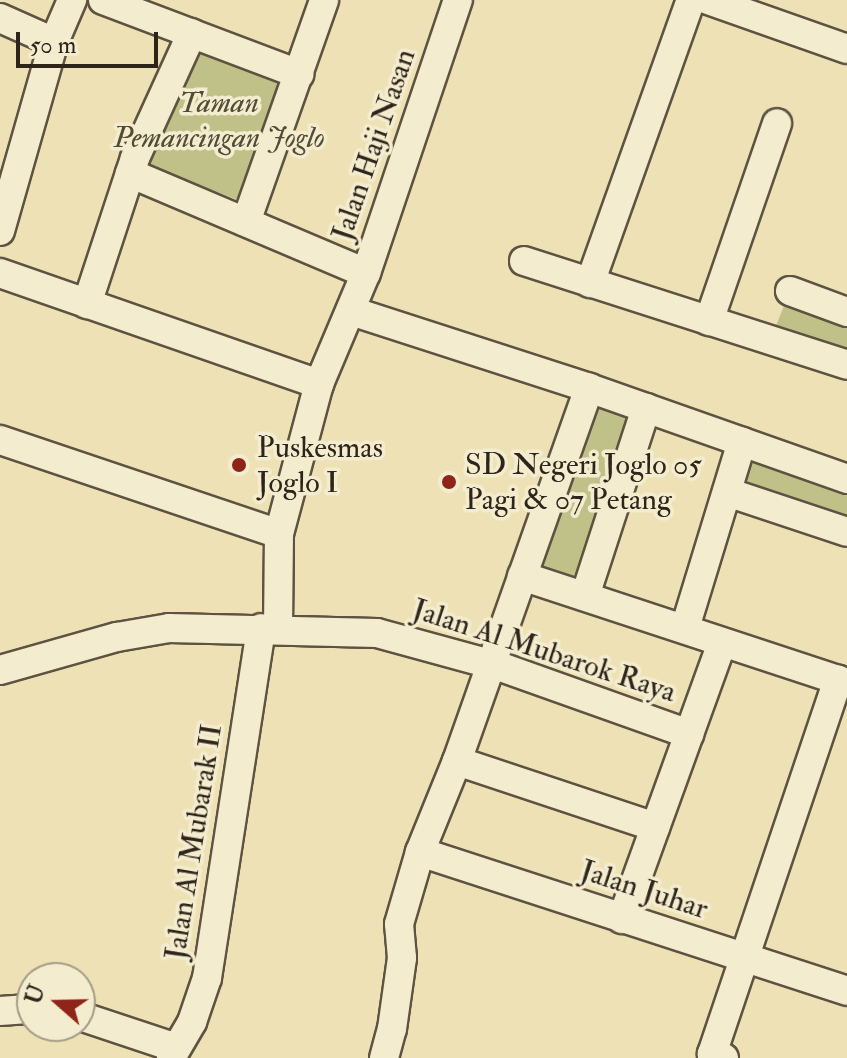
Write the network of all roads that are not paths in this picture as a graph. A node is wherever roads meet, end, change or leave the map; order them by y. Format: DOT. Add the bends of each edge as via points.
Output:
graph roads {
  1 [pos="72,0"];
  2 [pos="103,0"];
  3 [pos="324,0"];
  4 [pos="458,0"];
  5 [pos="691,0"];
  6 [pos="708,0"];
  7 [pos="772,10"];
  8 [pos="0,18"];
  9 [pos="192,33"];
  10 [pos="54,42"];
  11 [pos="847,49"];
  12 [pos="299,74"];
  13 [pos="777,123"];
  14 [pos="130,173"];
  15 [pos="246,222"];
  16 [pos="0,231"];
  17 [pos="524,261"];
  18 [pos="0,273"];
  19 [pos="366,273"];
  20 [pos="590,283"];
  21 [pos="790,291"];
  22 [pos="87,304"];
  23 [pos="351,311"];
  24 [pos="847,312"];
  25 [pos="709,321"];
  26 [pos="847,365"];
  27 [pos="319,384"];
  28 [pos="589,388"];
  29 [pos="646,408"];
  30 [pos="0,440"];
  31 [pos="742,442"];
  32 [pos="847,479"];
  33 [pos="727,492"];
  34 [pos="847,532"];
  35 [pos="279,534"];
  36 [pos="522,576"];
  37 [pos="585,596"];
  38 [pos="685,628"];
  39 [pos="270,629"];
  40 [pos="722,642"];
  41 [pos="489,664"];
  42 [pos="0,670"];
  43 [pos="842,681"];
  44 [pos="689,734"];
  45 [pos="457,761"];
  46 [pos="655,827"];
  47 [pos="420,852"];
  48 [pos="622,919"];
  49 [pos="742,956"];
  50 [pos="847,991"];
  51 [pos="96,1022"];
  52 [pos="174,1053"];
  53 [pos="384,1058"];
  54 [pos="724,1058"];
  1 -- 10 [label="street"];
  2 -- 9 [label="street"];
  3 -- 12 [label="street"];
  4 -- 19 [label="street, Jalan Haji Nasan"];
  5 -- 20 [label="street"];
  6 -- 7 [label="street"];
  7 -- 11 [label="street"];
  8 -- 10 [label="street"];
  9 -- 12 [label="street"];
  9 -- 14 [label="street"];
  10 -- 16 [label="street"];
  12 -- 15 [label="street"];
  13 -- 25 [label="street"];
  14 -- 15 [label="street"];
  14 -- 22 [label="street"];
  15 -- 19 [label="street"];
  17 -- 20 [label="street"];
  18 -- 22 [label="street"];
  19 -- 23 [label="street, Jalan Haji Nasan"];
  20 -- 25 [label="street"];
  21 -- 24 [label="street"];
  22 -- 27 [label="street"];
  23 -- 27 [label="street, Jalan Haji Nasan"];
  23 -- 28 [label="street"];
  25 -- 26 [label="street"];
  27 -- 35 [label="street, Jalan Haji Nasan"];
  28 -- 29 [label="street"];
  28 -- 36 [label="street"];
  29 -- 31 [label="street"];
  29 -- 37 [label="street"];
  30 -- 35 [label="street"];
  31 -- 32 [label="street"];
  31 -- 33 [label="street"];
  33 -- 34 [label="street"];
  33 -- 38 [label="street"];
  35 -- 39 [label="street, Jalan Al Mubarak II"];
  36 -- 37 [label="street"];
  36 -- 41 [label="street"];
  37 -- 38 [label="street"];
  38 -- 40 [label="street"];
  39 -- 41 [label="street, Jalan Al Mubarok Raya" via="377,633"];
  39 -- 42 [label="street, Jalan Al Mubarok Raya" via="169,628"];
  39 -- 52 [label="street, Jalan Al Mubarak II" via="207,978"];
  40 -- 43 [label="street"];
  40 -- 44 [label="street"];
  41 -- 44 [label="street, Jalan Al Mubarok Raya"];
  41 -- 45 [label="street"];
  43 -- 49 [label="street"];
  44 -- 46 [label="street"];
  45 -- 46 [label="street"];
  45 -- 47 [label="street"];
  46 -- 48 [label="street"];
  47 -- 48 [label="street, Jalan Juhar"];
  47 -- 53 [label="street" via="399,924 402,958"];
  48 -- 49 [label="street, Jalan Juhar"];
  49 -- 50 [label="street, Jalan Juhar"];
  49 -- 54 [label="street" via="712,1054"];
  51 -- 52 [label="street"];
}
